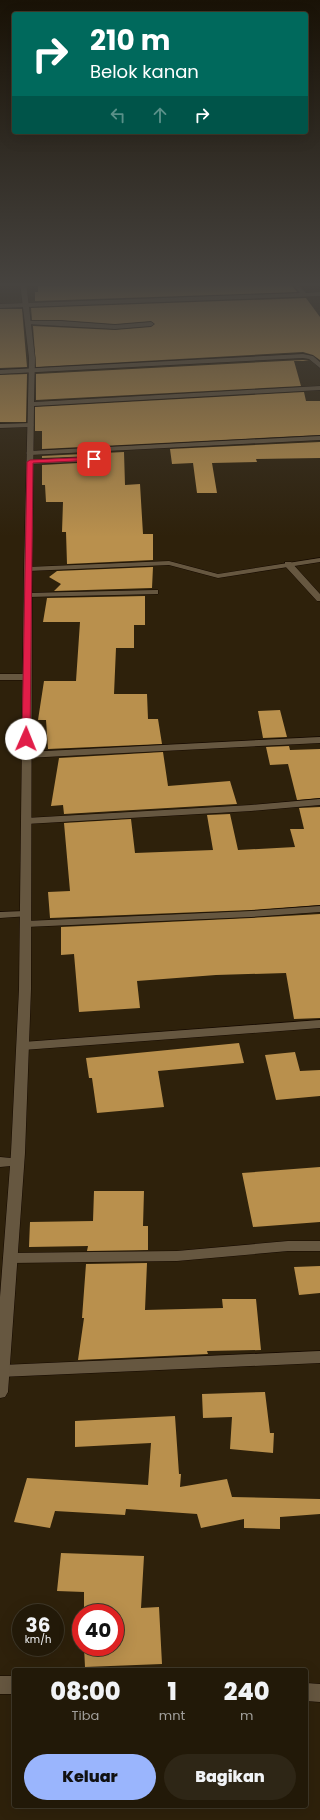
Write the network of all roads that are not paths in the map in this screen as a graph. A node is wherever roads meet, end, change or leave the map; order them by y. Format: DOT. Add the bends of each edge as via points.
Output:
graph roads {
  1 [pos="32,367"];
  2 [pos="91,367"];
  3 [pos="32,370"];
  4 [pos="0,372"];
  5 [pos="320,388"];
  6 [pos="32,404"];
  7 [pos="32,425"];
  8 [pos="0,426"];
  9 [pos="320,438"];
  10 [pos="30,457"];
  11 [pos="94,459"];
  12 [pos="320,560"];
  13 [pos="288,564"];
  14 [pos="28,569"];
  15 [pos="155,592"];
  16 [pos="28,595"];
  17 [pos="320,599"];
  18 [pos="0,677"];
  19 [pos="27,677"];
  20 [pos="320,740"];
  21 [pos="26,755"];
  22 [pos="320,802"];
  23 [pos="26,821"];
  24 [pos="320,909"];
  25 [pos="0,915"];
  26 [pos="26,919"];
  27 [pos="320,1024"];
  28 [pos="23,1046"];
  29 [pos="0,1162"];
  30 [pos="17,1162"];
  31 [pos="320,1246"];
  32 [pos="10,1258"];
  33 [pos="320,1358"];
  34 [pos="2,1371"];
  35 [pos="0,1392"];
  36 [pos="0,1685"];
  37 [pos="12,1685"];
  38 [pos="308,1692"];
  39 [pos="320,1692"];
  1 -- 3 [label="street"];
  2 -- 3 [label="street"];
  3 -- 4 [label="street"];
  3 -- 6 [label="street"];
  5 -- 6 [label="street"];
  6 -- 7 [label="street"];
  7 -- 8 [label="street"];
  7 -- 10 [label="street"];
  9 -- 10 [label="street"];
  10 -- 11 [label="street"];
  10 -- 14 [label="street"];
  12 -- 13 [label="street"];
  13 -- 14 [label="street" via="218,576 169,563"];
  13 -- 17 [label="street"];
  14 -- 16 [label="street"];
  15 -- 16 [label="street"];
  16 -- 19 [label="street"];
  18 -- 19 [label="street"];
  19 -- 21 [label="street"];
  20 -- 21 [label="street"];
  21 -- 23 [label="street"];
  22 -- 23 [label="street" via="244,809"];
  23 -- 26 [label="street"];
  24 -- 26 [label="street" via="251,914"];
  25 -- 26 [label="street"];
  26 -- 28 [label="street"];
  27 -- 28 [label="street"];
  28 -- 30 [label="street"];
  29 -- 30 [label="street"];
  30 -- 32 [label="street"];
  31 -- 32 [label="street" via="288,1246 177,1256"];
  32 -- 34 [label="street"];
  33 -- 34 [label="street"];
  34 -- 35 [label="street"];
  36 -- 37 [label="street"];
  38 -- 39 [label="street"];
}
